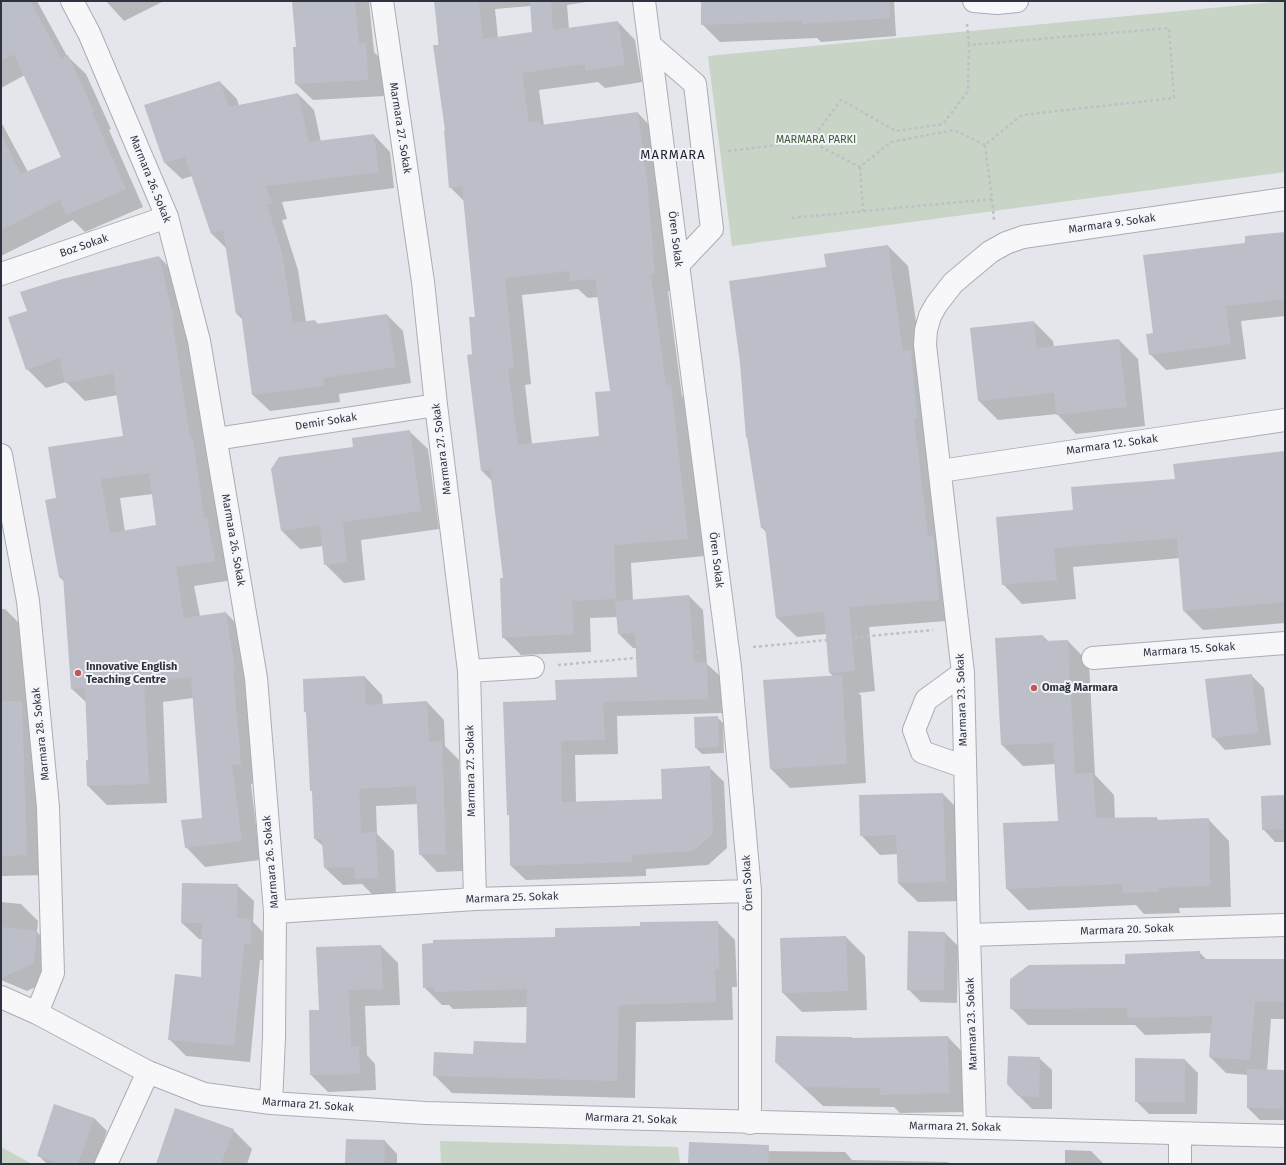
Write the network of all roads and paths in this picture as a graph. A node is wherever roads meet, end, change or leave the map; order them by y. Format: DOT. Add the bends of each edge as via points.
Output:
graph roads {
  1 [pos="72,1"];
  2 [pos="382,1"];
  3 [pos="644,1"];
  4 [pos="974,1"];
  5 [pos="1017,1"];
  6 [pos="650,45"];
  7 [pos="810,141"];
  8 [pos="985,145"];
  9 [pos="742,149"];
  10 [pos="860,167"];
  11 [pos="1285,199"];
  12 [pos="863,212"];
  13 [pos="167,217"];
  14 [pos="791,218"];
  15 [pos="678,265"];
  16 [pos="1,274"];
  17 [pos="953,284"];
  18 [pos="436,405"];
  19 [pos="1285,420"];
  20 [pos="216,439"];
  21 [pos="1,455"];
  22 [pos="940,471"];
  23 [pos="1285,643"];
  24 [pos="1093,658"];
  25 [pos="533,668"];
  26 [pos="469,671"];
  27 [pos="963,672"];
  28 [pos="965,767"];
  29 [pos="750,891"];
  30 [pos="475,899"];
  31 [pos="275,912"];
  32 [pos="1285,925"];
  33 [pos="969,934"];
  34 [pos="1,997"];
  35 [pos="37,1013"];
  36 [pos="148,1072"];
  37 [pos="270,1103"];
  38 [pos="750,1123"];
  39 [pos="976,1127"];
  40 [pos="1180,1134"];
  41 [pos="1285,1136"];
  42 [pos="106,1164"];
  43 [pos="1180,1164"];
  1 -- 13 [label="street, Marmara 26. Sokak" via="89,33"];
  2 -- 18 [label="street, Marmara 27. Sokak" via="423,282"];
  3 -- 6 [label="street, Ören Sokak"];
  4 -- 5 [label="street"];
  6 -- 15 [label="street, Ören Sokak"];
  6 -- 15 [label="street" via="694,84 696,92 712,229"];
  7 -- 8 [label="path" via="841,100 896,131 943,124 968,91 969,45 1169,28 1174,98 1022,115"];
  7 -- 9 [label="path"];
  7 -- 10 [label="path"];
  8 -- 10 [label="path" via="954,130 891,142"];
  8 -- 12 [label="path" via="992,199"];
  10 -- 12 [label="path"];
  11 -- 17 [label="street, Marmara 9. Sokak" via="1023,237 990,252"];
  12 -- 14 [label="path"];
  13 -- 16 [label="street, Boz Sokak"];
  13 -- 20 [label="street, Marmara 26. Sokak" via="199,341"];
  15 -- 29 [label="street, Ören Sokak" via="730,667"];
  17 -- 22 [label="street, Marmara 23. Sokak" via="936,305 926,330 925,345"];
  18 -- 20 [label="street, Demir Sokak"];
  18 -- 26 [label="street, Marmara 27. Sokak"];
  19 -- 22 [label="street, Marmara 12. Sokak"];
  20 -- 31 [label="street, Marmara 26. Sokak" via="256,678"];
  21 -- 35 [label="street, Marmara 28. Sokak" via="28,601 48,806 53,973"];
  22 -- 27 [label="street, Marmara 23. Sokak"];
  23 -- 24 [label="street, Marmara 15. Sokak"];
  25 -- 26 [label="street"];
  26 -- 30 [label="street, Marmara 27. Sokak"];
  27 -- 28 [label="street, Marmara 23. Sokak"];
  27 -- 28 [label="street" via="926,700 914,730 922,752"];
  28 -- 33 [label="street, Marmara 23. Sokak"];
  29 -- 30 [label="street, Marmara 25. Sokak"];
  29 -- 38 [label="street, Ören Sokak"];
  30 -- 31 [label="street, Marmara 25. Sokak"];
  31 -- 37 [label="street, Marmara 26. Sokak" via="274,1038"];
  32 -- 33 [label="street, Marmara 20. Sokak"];
  33 -- 39 [label="street, Marmara 23. Sokak"];
  34 -- 35 [label="street, Marmara 21. Sokak"];
  35 -- 36 [label="street, Marmara 21. Sokak"];
  36 -- 37 [label="street, Marmara 21. Sokak" via="204,1094"];
  36 -- 42 [label="street"];
  37 -- 38 [label="street, Marmara 21. Sokak" via="425,1113"];
  38 -- 39 [label="street, Marmara 21. Sokak"];
  39 -- 40 [label="street, Marmara 21. Sokak"];
  40 -- 41 [label="street, Marmara 21. Sokak"];
  40 -- 43 [label="street"];
}
